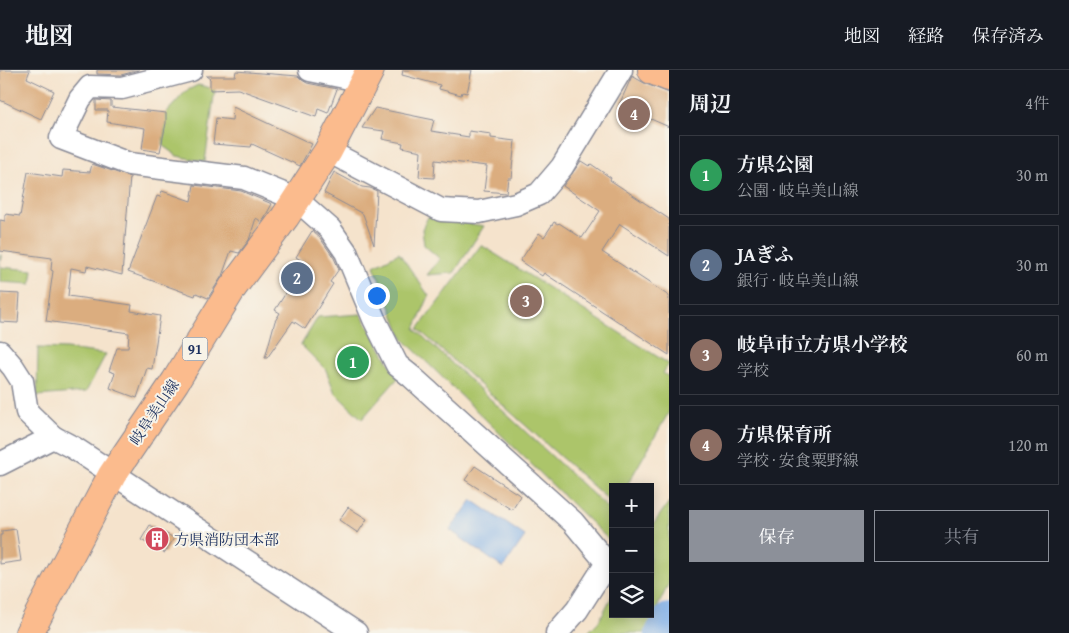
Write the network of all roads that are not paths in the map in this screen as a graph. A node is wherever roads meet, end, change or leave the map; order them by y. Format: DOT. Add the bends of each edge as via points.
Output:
graph roads {
  1 [pos="310,70"];
  2 [pos="620,70"];
  3 [pos="652,70"];
  4 [pos="181,71"];
  5 [pos="367,76"];
  6 [pos="669,78"];
  7 [pos="328,151"];
  8 [pos="296,199"];
  9 [pos="0,352"];
  10 [pos="53,437"];
  11 [pos="0,464"];
  12 [pos="112,474"];
  13 [pos="28,633"];
  14 [pos="356,633"];
  15 [pos="557,633"];
  1 -- 5 [label="street"];
  2 -- 7 [label="street" via="562,167 539,194 516,204 479,212 442,210"];
  3 -- 6 [label="main road"];
  4 -- 8 [label="street" via="122,88 90,87 80,99 61,138 129,164 244,178"];
  5 -- 7 [label="main road, 岐阜美山線 / 91"];
  7 -- 8 [label="main road, 岐阜美山線 / 91"];
  8 -- 12 [label="main road, 岐阜美山線 / 91" via="233,287 175,382"];
  8 -- 15 [label="street" via="330,229 346,252 397,365 573,522 607,563 578,610"];
  9 -- 10 [label="street" via="22,381 27,412"];
  10 -- 11 [label="street"];
  10 -- 12 [label="street"];
  12 -- 13 [label="main road, 岐阜美山線 / 91"];
  12 -- 14 [label="street"];
}
